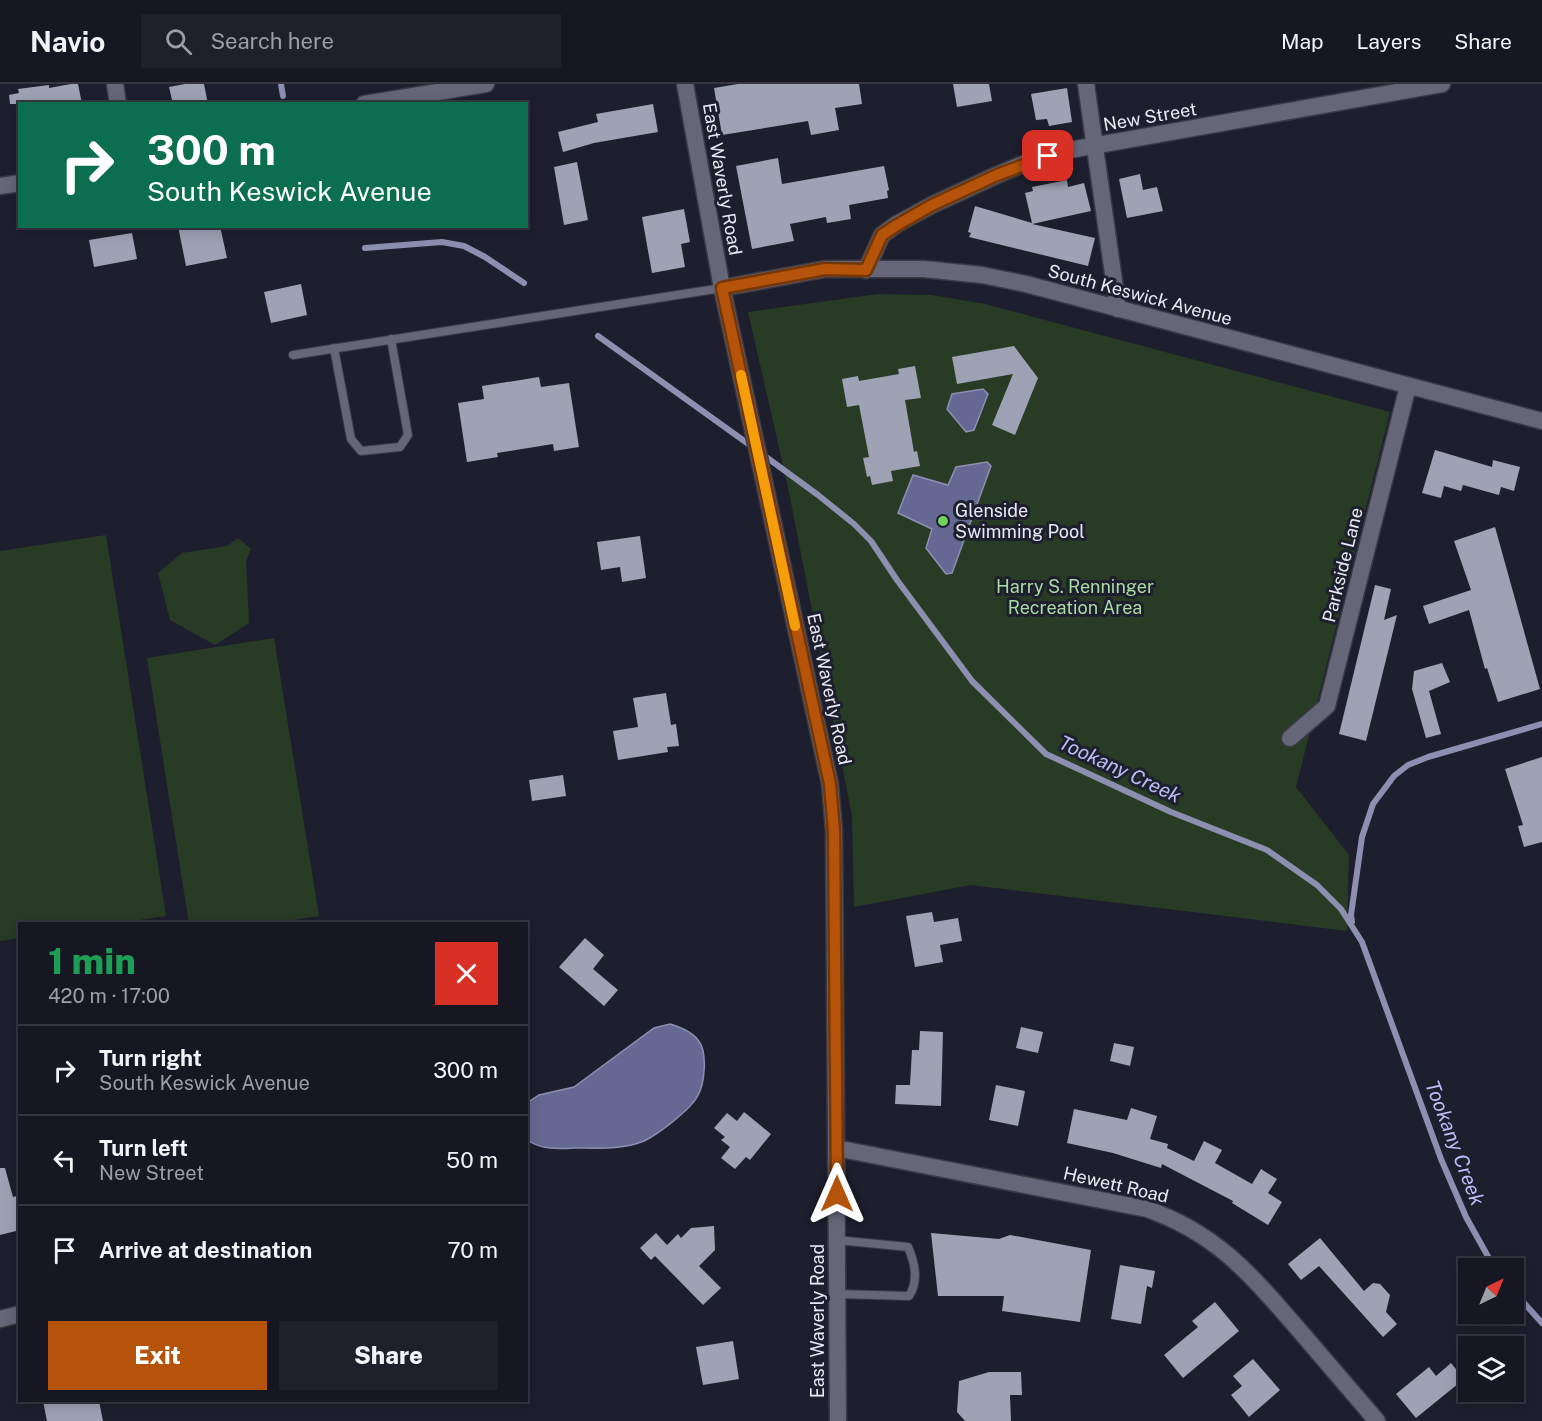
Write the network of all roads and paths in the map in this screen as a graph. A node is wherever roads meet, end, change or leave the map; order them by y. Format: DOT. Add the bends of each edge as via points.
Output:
graph roads {
  1 [pos="115,84"];
  2 [pos="486,84"];
  3 [pos="685,84"];
  4 [pos="1086,84"];
  5 [pos="1442,84"];
  6 [pos="118,102"];
  7 [pos="376,102"];
  8 [pos="1096,147"];
  9 [pos="18,183"];
  10 [pos="0,186"];
  11 [pos="866,270"];
  12 [pos="722,288"];
  13 [pos="1118,309"];
  14 [pos="391,339"];
  15 [pos="334,348"];
  16 [pos="293,355"];
  17 [pos="1408,386"];
  18 [pos="1542,421"];
  19 [pos="1290,738"];
  20 [pos="836,1148"];
  21 [pos="837,1240"];
  22 [pos="837,1294"];
  23 [pos="18,1314"];
  24 [pos="0,1319"];
  25 [pos="838,1421"];
  26 [pos="1377,1421"];
  1 -- 6 [label="street"];
  2 -- 7 [label="street"];
  3 -- 12 [label="street, East Waverly Road"];
  4 -- 8 [label="street"];
  5 -- 8 [label="street, New Street"];
  8 -- 11 [label="street, New Street" via="1064,151 1023,164 917,213 882,235"];
  8 -- 13 [label="street"];
  9 -- 10 [label="street"];
  11 -- 12 [label="street, South Keswick Avenue" via="825,269"];
  11 -- 13 [label="street, South Keswick Avenue" via="982,274"];
  12 -- 14 [label="lane"];
  12 -- 20 [label="street, East Waverly Road" via="832,805"];
  13 -- 17 [label="street, South Keswick Avenue"];
  14 -- 15 [label="lane"];
  14 -- 15 [label="lane" via="408,435 399,447 361,451 351,439"];
  15 -- 16 [label="lane"];
  17 -- 18 [label="street, South Keswick Avenue"];
  17 -- 19 [label="street, Parkside Lane" via="1328,706"];
  20 -- 21 [label="street, East Waverly Road"];
  20 -- 26 [label="street, Hewett Road" via="1146,1209 1187,1226 1251,1274"];
  21 -- 22 [label="street, East Waverly Road"];
  21 -- 22 [label="lane" via="908,1247 914,1261 915,1287 909,1296"];
  22 -- 25 [label="street, East Waverly Road"];
  23 -- 24 [label="street"];
}
